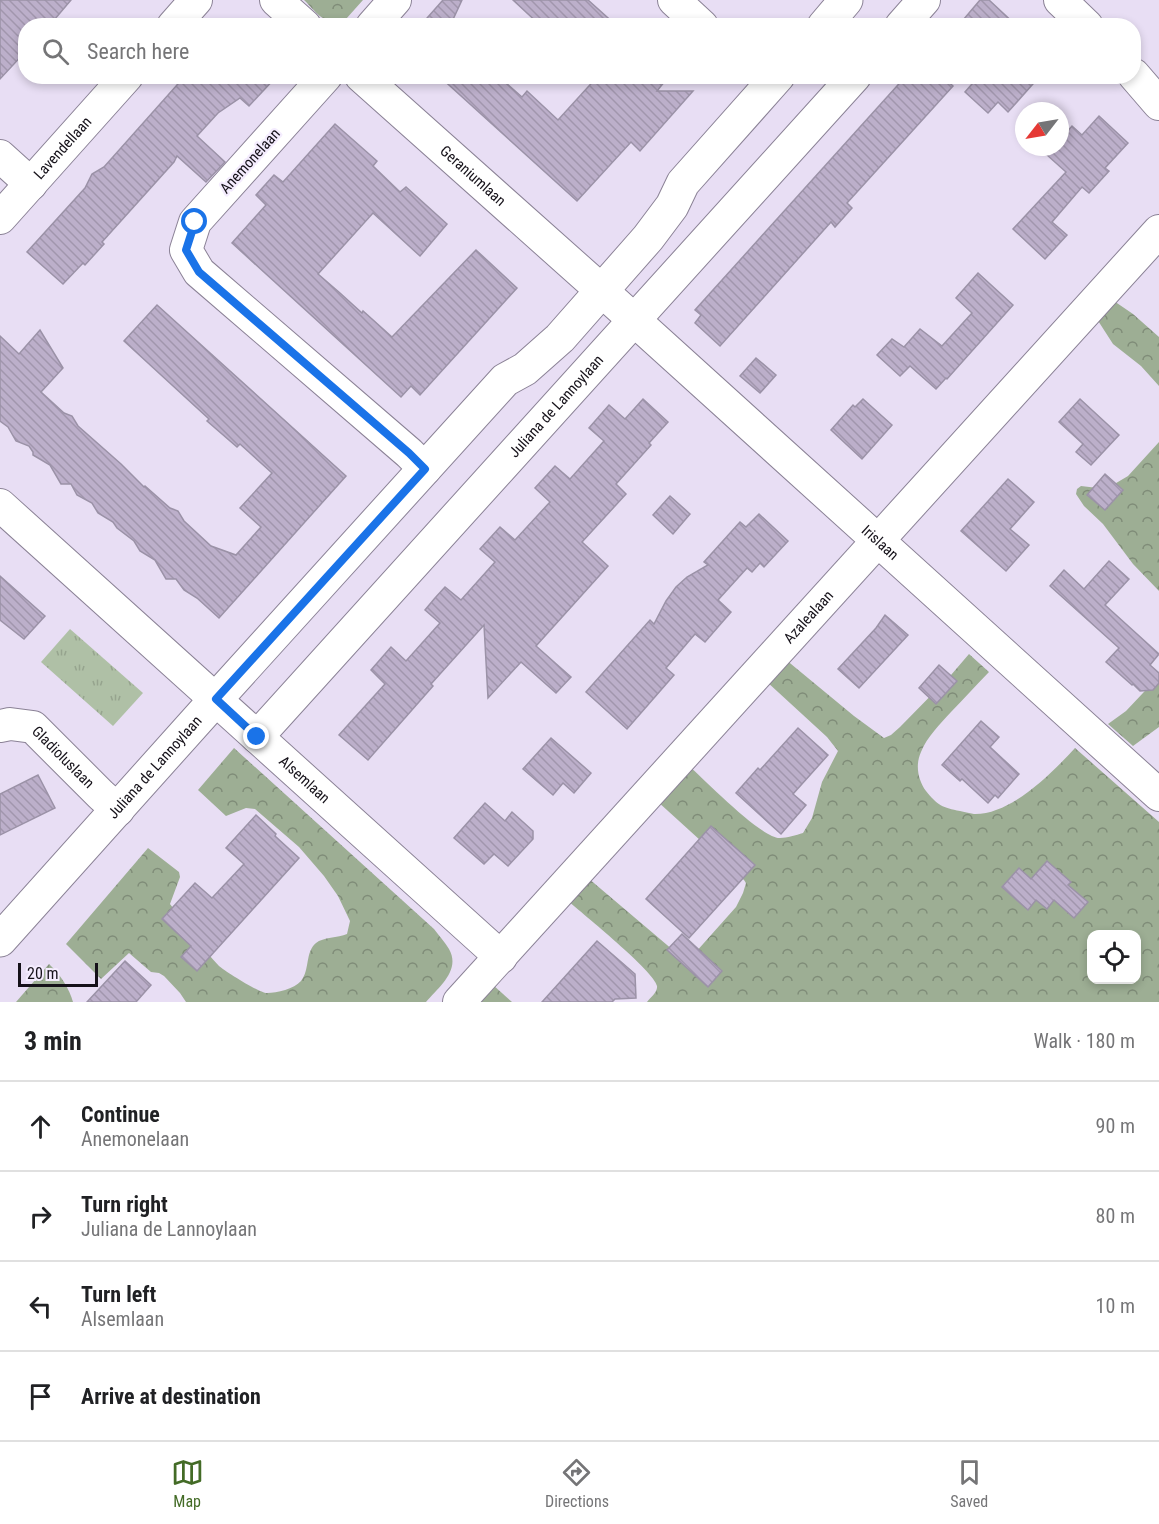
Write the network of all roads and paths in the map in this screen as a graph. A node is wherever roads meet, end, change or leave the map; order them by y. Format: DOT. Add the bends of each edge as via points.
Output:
graph roads {
  1 [pos="196,0"];
  2 [pos="276,0"];
  3 [pos="395,0"];
  4 [pos="674,0"];
  5 [pos="846,0"];
  6 [pos="924,0"];
  7 [pos="1060,0"];
  8 [pos="180,18"];
  9 [pos="296,18"];
  10 [pos="379,18"];
  11 [pos="693,18"];
  12 [pos="831,18"];
  13 [pos="908,18"];
  14 [pos="1078,18"];
  15 [pos="1141,83"];
  16 [pos="120,84"];
  17 [pos="319,84"];
  18 [pos="370,84"];
  19 [pos="765,84"];
  20 [pos="848,84"];
  21 [pos="1159,104"];
  22 [pos="0,156"];
  23 [pos="31,184"];
  24 [pos="0,218"];
  25 [pos="1159,231"];
  26 [pos="593,283"];
  27 [pos="634,321"];
  28 [pos="425,469"];
  29 [pos="0,505"];
  30 [pos="877,541"];
  31 [pos="216,699"];
  32 [pos="0,726"];
  33 [pos="257,737"];
  34 [pos="1159,795"];
  35 [pos="118,810"];
  36 [pos="0,940"];
  37 [pos="501,957"];
  38 [pos="459,1002"];
  1 -- 8 [label="street"];
  2 -- 9 [label="street"];
  3 -- 10 [label="street"];
  4 -- 11 [label="street"];
  5 -- 12 [label="street"];
  6 -- 13 [label="street"];
  7 -- 14 [label="street"];
  15 -- 21 [label="street"];
  16 -- 23 [label="street, Lavendellaan"];
  17 -- 28 [label="street, Anemonelaan" via="195,222 186,250 199,272"];
  18 -- 26 [label="street, Geraniumlaan"];
  19 -- 26 [label="street, Juliana de Lannoylaan" via="682,183 672,206 648,238"];
  20 -- 27 [label="street, Juliana de Lannoylaan"];
  22 -- 23 [label="street"];
  23 -- 24 [label="street, Lavendellaan"];
  25 -- 30 [label="street, Azalealaan"];
  26 -- 27 [label="street, Irislaan"];
  26 -- 28 [label="street, Juliana de Lannoylaan" via="560,338 525,369 505,380"];
  27 -- 30 [label="street, Irislaan"];
  27 -- 33 [label="street, Juliana de Lannoylaan"];
  28 -- 31 [label="street, Juliana de Lannoylaan"];
  29 -- 31 [label="street, Alsemlaan"];
  30 -- 34 [label="street, Irislaan"];
  30 -- 37 [label="street, Azalealaan"];
  31 -- 33 [label="street, Alsemlaan"];
  31 -- 35 [label="street, Juliana de Lannoylaan"];
  32 -- 35 [label="street, Gladioluslaan" via="10,723 33,727"];
  33 -- 37 [label="street, Alsemlaan"];
  35 -- 36 [label="street, Juliana de Lannoylaan"];
  37 -- 38 [label="street, Azalealaan"];
}
